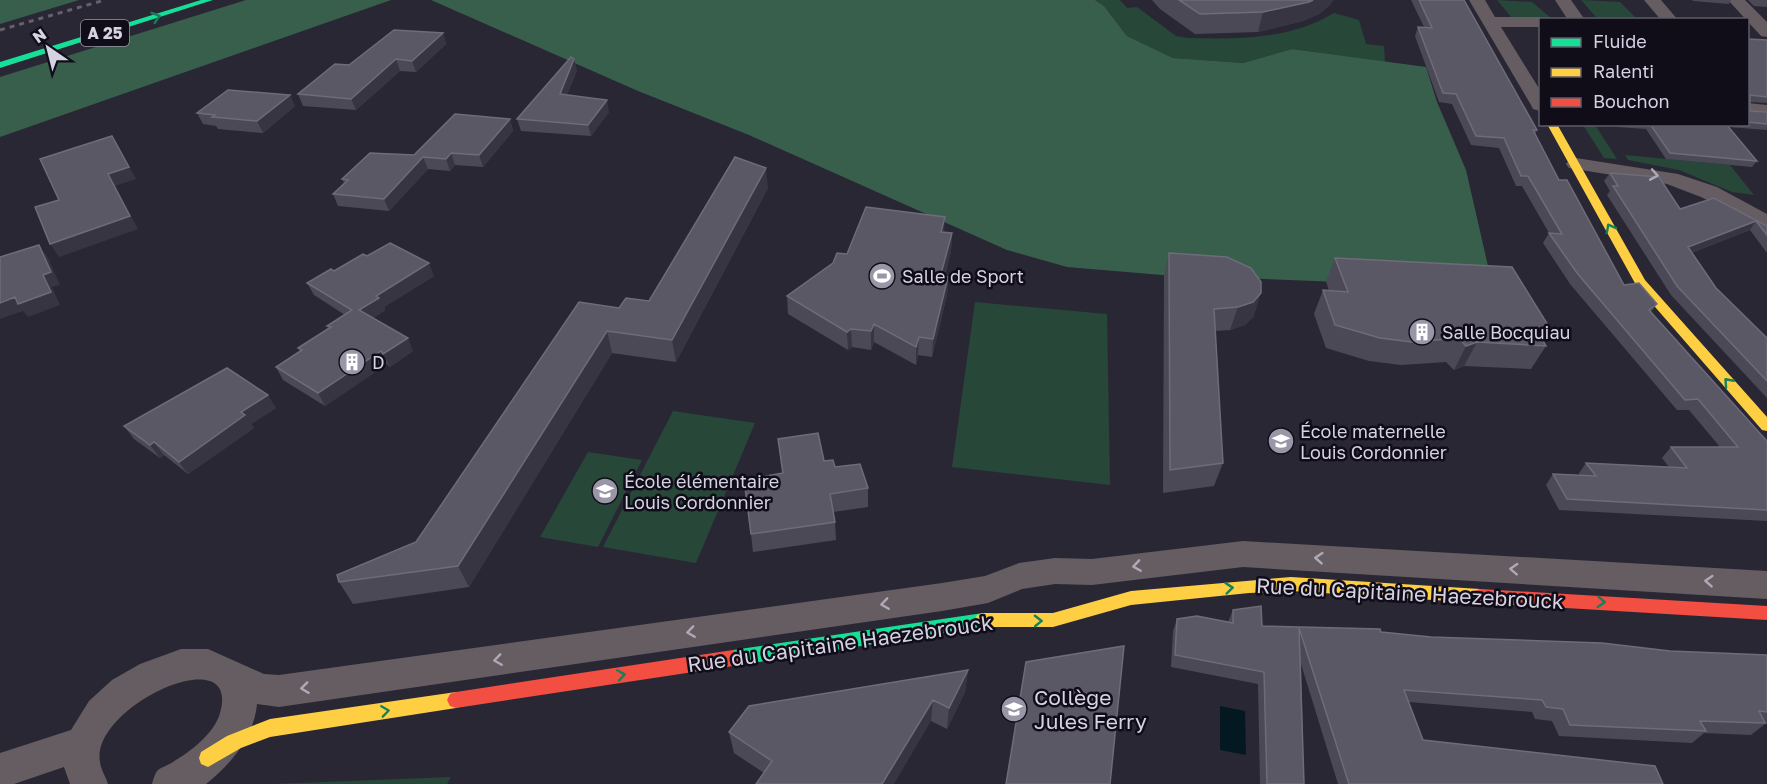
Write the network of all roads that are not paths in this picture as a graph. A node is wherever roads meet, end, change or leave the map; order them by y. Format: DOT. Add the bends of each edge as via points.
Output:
graph roads {
  1 [pos="209,0"];
  2 [pos="1477,0"];
  3 [pos="1563,0"];
  4 [pos="1652,0"];
  5 [pos="1736,0"];
  6 [pos="1576,18"];
  7 [pos="1668,18"];
  8 [pos="1491,22"];
  9 [pos="1539,22"];
  10 [pos="1767,32"];
  11 [pos="1749,35"];
  12 [pos="1767,38"];
  13 [pos="0,65"];
  14 [pos="1537,95"];
  15 [pos="1749,109"];
  16 [pos="1767,111"];
  17 [pos="1553,126"];
  18 [pos="1576,164"];
  19 [pos="1767,223"];
  20 [pos="1767,426"];
  21 [pos="1767,585"];
  22 [pos="1767,613"];
  23 [pos="234,678"];
  24 [pos="83,744"];
  25 [pos="208,758"];
  26 [pos="0,771"];
  27 [pos="88,784"];
  28 [pos="171,784"];
  13 -- 1 [label="main road, A 25, one-way"];
  2 -- 8 [label="street"];
  3 -- 6 [label="street"];
  4 -- 7 [label="street"];
  5 -- 10 [label="street"];
  8 -- 9 [label="street"];
  8 -- 14 [label="street"];
  11 -- 12 [label="street"];
  15 -- 16 [label="street"];
  17 -- 18 [label="main road"];
  18 -- 19 [label="street, one-way" via="1671,178 1709,192"];
  20 -- 18 [label="main road, one-way" via="1640,282"];
  21 -- 23 [label="street, Rue du Capitaine Haezebrouck, one-way" via="1243,554 1092,572 1055,571 1019,576 988,589 942,597 279,691 263,690"];
  25 -- 22 [label="main road, Rue du Capitaine Haezebrouck, one-way" via="234,742 270,728 980,620 1053,620 1131,598 1239,586 1338,586"];
  23 -- 24 [label="street, Rue du Capitaine Haezebrouck" via="216,666 197,663 152,674 109,704"];
  23 -- 25 [label="street" via="240,698 237,714 224,741"];
  24 -- 26 [label="street"];
  24 -- 27 [label="street" via="81,772"];
  25 -- 28 [label="street"];
}
